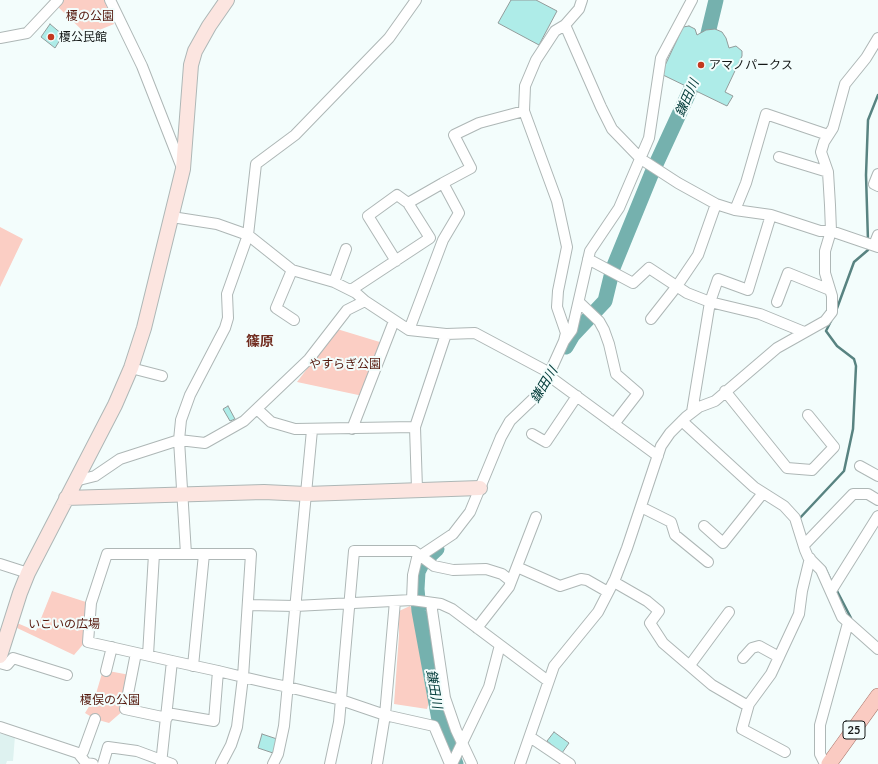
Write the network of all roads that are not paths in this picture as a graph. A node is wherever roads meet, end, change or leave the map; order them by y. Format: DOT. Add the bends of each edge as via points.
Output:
graph roads {
  1 [pos="58,0"];
  2 [pos="110,0"];
  3 [pos="227,0"];
  4 [pos="416,0"];
  5 [pos="582,0"];
  6 [pos="692,0"];
  7 [pos="565,25"];
  8 [pos="0,38"];
  9 [pos="878,38"];
  10 [pos="524,111"];
  11 [pos="828,135"];
  12 [pos="779,157"];
  13 [pos="641,159"];
  14 [pos="182,169"];
  15 [pos="828,172"];
  16 [pos="878,174"];
  17 [pos="443,183"];
  18 [pos="878,186"];
  19 [pos="408,203"];
  20 [pos="716,204"];
  21 [pos="735,210"];
  22 [pos="771,215"];
  23 [pos="172,217"];
  24 [pos="831,231"];
  25 [pos="248,235"];
  26 [pos="878,235"];
  27 [pos="876,246"];
  28 [pos="346,249"];
  29 [pos="588,259"];
  30 [pos="396,260"];
  31 [pos="292,270"];
  32 [pos="334,282"];
  33 [pos="677,286"];
  34 [pos="350,290"];
  35 [pos="830,290"];
  36 [pos="365,301"];
  37 [pos="579,302"];
  38 [pos="710,302"];
  39 [pos="777,302"];
  40 [pos="651,318"];
  41 [pos="294,320"];
  42 [pos="394,321"];
  43 [pos="409,330"];
  44 [pos="804,332"];
  45 [pos="446,334"];
  46 [pos="564,341"];
  47 [pos="131,368"];
  48 [pos="549,374"];
  49 [pos="162,376"];
  50 [pos="725,391"];
  51 [pos="577,396"];
  52 [pos="257,409"];
  53 [pos="692,412"];
  54 [pos="808,415"];
  55 [pos="682,421"];
  56 [pos="614,424"];
  57 [pos="415,426"];
  58 [pos="352,429"];
  59 [pos="312,430"];
  60 [pos="532,434"];
  61 [pos="179,440"];
  62 [pos="658,456"];
  63 [pos="860,466"];
  64 [pos="878,476"];
  65 [pos="75,481"];
  66 [pos="480,488"];
  67 [pos="417,489"];
  68 [pos="763,493"];
  69 [pos="306,494"];
  70 [pos="182,495"];
  71 [pos="66,498"];
  72 [pos="878,500"];
  73 [pos="641,507"];
  74 [pos="878,516"];
  75 [pos="536,517"];
  76 [pos="704,526"];
  77 [pos="804,545"];
  78 [pos="154,554"];
  79 [pos="186,554"];
  80 [pos="204,554"];
  81 [pos="421,556"];
  82 [pos="810,558"];
  83 [pos="708,562"];
  84 [pos="0,564"];
  85 [pos="517,567"];
  86 [pos="28,573"];
  87 [pos="511,581"];
  88 [pos="614,582"];
  89 [pos="831,591"];
  90 [pos="608,592"];
  91 [pos="412,600"];
  92 [pos="395,601"];
  93 [pos="431,603"];
  94 [pos="348,604"];
  95 [pos="248,605"];
  96 [pos="295,606"];
  97 [pos="729,612"];
  98 [pos="848,623"];
  99 [pos="477,628"];
  100 [pos="500,645"];
  101 [pos="112,647"];
  102 [pos="878,649"];
  103 [pos="136,653"];
  104 [pos="0,656"];
  105 [pos="148,656"];
  106 [pos="779,657"];
  107 [pos="743,658"];
  108 [pos="172,661"];
  109 [pos="0,663"];
  110 [pos="690,665"];
  111 [pos="193,666"];
  112 [pos="106,671"];
  113 [pos="218,671"];
  114 [pos="66,674"];
  115 [pos="243,677"];
  116 [pos="548,681"];
  117 [pos="288,687"];
  118 [pos="878,696"];
  119 [pos="340,700"];
  120 [pos="748,706"];
  121 [pos="385,715"];
  122 [pos="167,716"];
  123 [pos="95,719"];
  124 [pos="0,727"];
  125 [pos="530,737"];
  126 [pos="462,744"];
  127 [pos="785,752"];
  128 [pos="78,753"];
  129 [pos="162,762"];
  130 [pos="90,764"];
  131 [pos="93,764"];
  132 [pos="103,764"];
  133 [pos="172,764"];
  134 [pos="221,764"];
  135 [pos="273,764"];
  136 [pos="330,764"];
  137 [pos="377,764"];
  138 [pos="451,764"];
  139 [pos="472,764"];
  140 [pos="520,764"];
  141 [pos="570,764"];
  142 [pos="825,764"];
  143 [pos="829,764"];
  1 -- 8 [label="street" via="27,33"];
  2 -- 14 [label="street" via="142,66"];
  3 -- 14 [label="street" via="195,52 190,78 186,147"];
  4 -- 25 [label="street" via="385,43 295,135 256,164"];
  5 -- 7 [label="street" via="579,9"];
  6 -- 13 [label="street" via="661,58 649,138"];
  7 -- 10 [label="street" via="555,31 536,60 525,86"];
  7 -- 13 [label="street" via="612,129"];
  9 -- 11 [label="street" via="845,84 833,128"];
  10 -- 17 [label="street" via="479,123 454,135 471,168"];
  10 -- 46 [label="street" via="557,201 567,247 557,307 566,333"];
  11 -- 15 [label="street" via="821,152"];
  11 -- 21 [label="street" via="766,114 746,183"];
  12 -- 15 [label="street"];
  13 -- 20 [label="street"];
  13 -- 29 [label="street" via="619,208 594,244"];
  14 -- 23 [label="street"];
  15 -- 24 [label="street"];
  16 -- 18 [label="street" via="874,184"];
  17 -- 19 [label="street"];
  17 -- 43 [label="street" via="459,213 443,240"];
  19 -- 30 [label="street" via="430,238"];
  19 -- 30 [label="street" via="397,195 368,216"];
  20 -- 21 [label="street"];
  20 -- 33 [label="street" via="698,255"];
  21 -- 22 [label="street"];
  22 -- 24 [label="street" via="820,231"];
  22 -- 38 [label="street" via="748,290 718,279"];
  23 -- 25 [label="street" via="217,224"];
  23 -- 47 [label="street" via="144,328"];
  24 -- 27 [label="street"];
  24 -- 35 [label="street" via="825,251 825,273"];
  25 -- 31 [label="street"];
  25 -- 61 [label="street" via="227,294 228,318 225,328 190,395 181,420"];
  26 -- 27 [label="street"];
  28 -- 32 [label="street"];
  29 -- 33 [label="street" via="633,283 649,268"];
  29 -- 37 [label="street"];
  30 -- 34 [label="street"];
  31 -- 32 [label="street"];
  31 -- 41 [label="street" via="276,308"];
  32 -- 34 [label="street"];
  33 -- 38 [label="street"];
  33 -- 40 [label="street"];
  34 -- 36 [label="street"];
  35 -- 39 [label="street" via="788,273"];
  35 -- 44 [label="street" via="832,312 824,321"];
  36 -- 42 [label="street"];
  36 -- 52 [label="street" via="347,310 310,359"];
  37 -- 46 [label="street" via="572,330"];
  37 -- 56 [label="street" via="599,321 604,330 610,344 616,374 638,393"];
  38 -- 44 [label="street" via="760,314"];
  38 -- 53 [label="street"];
  42 -- 43 [label="street"];
  42 -- 58 [label="street"];
  43 -- 45 [label="street"];
  44 -- 50 [label="street" via="777,348"];
  45 -- 48 [label="street" via="475,333"];
  45 -- 57 [label="street"];
  46 -- 48 [label="street"];
  47 -- 49 [label="street"];
  47 -- 65 [label="street" via="115,405"];
  48 -- 51 [label="street"];
  48 -- 66 [label="street" via="534,398 510,421"];
  50 -- 53 [label="street"];
  50 -- 54 [label="street" via="787,468 812,470 834,447"];
  51 -- 56 [label="street"];
  51 -- 60 [label="street" via="546,442"];
  52 -- 59 [label="street" via="271,422 281,426"];
  52 -- 61 [label="street" via="244,421 205,442"];
  53 -- 55 [label="street"];
  55 -- 62 [label="street" via="661,446"];
  55 -- 68 [label="street"];
  56 -- 62 [label="street"];
  57 -- 58 [label="street"];
  57 -- 67 [label="street"];
  58 -- 59 [label="street"];
  59 -- 69 [label="street"];
  61 -- 65 [label="street" via="120,459 98,474"];
  61 -- 70 [label="street"];
  62 -- 73 [label="street"];
  63 -- 64 [label="street"];
  65 -- 71 [label="street"];
  66 -- 67 [label="street"];
  66 -- 81 [label="street" via="470,512 453,534"];
  67 -- 69 [label="street"];
  68 -- 76 [label="street" via="723,543"];
  68 -- 77 [label="street" via="784,506 795,518"];
  69 -- 70 [label="street" via="264,492"];
  69 -- 96 [label="street"];
  70 -- 71 [label="street"];
  70 -- 79 [label="street"];
  71 -- 86 [label="street"];
  72 -- 77 [label="street" via="868,494 853,494"];
  73 -- 83 [label="street" via="672,522 675,535"];
  73 -- 88 [label="street"];
  74 -- 89 [label="street"];
  75 -- 85 [label="street"];
  77 -- 82 [label="street"];
  78 -- 79 [label="street"];
  78 -- 101 [label="street" via="107,554 91,603 88,642"];
  78 -- 105 [label="street"];
  79 -- 80 [label="street"];
  80 -- 95 [label="street" via="251,554"];
  80 -- 111 [label="street"];
  81 -- 87 [label="street" via="434,566 486,568 502,574"];
  81 -- 91 [label="street" via="417,558 413,575"];
  81 -- 94 [label="street" via="414,550 354,551"];
  82 -- 89 [label="street" via="822,570"];
  82 -- 106 [label="street" via="799,614"];
  84 -- 86 [label="street"];
  85 -- 87 [label="street"];
  85 -- 90 [label="street" via="560,586 581,579"];
  86 -- 104 [label="street"];
  87 -- 99 [label="street"];
  88 -- 90 [label="street"];
  88 -- 110 [label="street" via="659,611 650,624 663,643"];
  89 -- 98 [label="street" via="842,617"];
  90 -- 116 [label="street" via="598,612 554,666"];
  91 -- 92 [label="street"];
  91 -- 93 [label="street"];
  92 -- 94 [label="street"];
  92 -- 121 [label="street"];
  93 -- 99 [label="street" via="452,609"];
  93 -- 126 [label="street" via="445,698"];
  94 -- 96 [label="street"];
  94 -- 119 [label="street"];
  95 -- 96 [label="street"];
  95 -- 115 [label="street"];
  96 -- 117 [label="street"];
  97 -- 110 [label="street"];
  98 -- 102 [label="street"];
  98 -- 142 [label="street" via="820,725 820,754"];
  99 -- 100 [label="street"];
  100 -- 116 [label="street"];
  100 -- 126 [label="street" via="489,687"];
  101 -- 103 [label="street"];
  101 -- 112 [label="street"];
  103 -- 105 [label="street"];
  103 -- 122 [label="street" via="125,709"];
  105 -- 108 [label="street"];
  106 -- 107 [label="street" via="759,646 752,648"];
  106 -- 120 [label="street" via="771,674"];
  108 -- 111 [label="street"];
  108 -- 122 [label="street"];
  109 -- 114 [label="street" via="7,665 13,658"];
  110 -- 120 [label="street" via="712,685"];
  111 -- 113 [label="street"];
  113 -- 115 [label="street"];
  113 -- 122 [label="street" via="214,721"];
  115 -- 117 [label="street"];
  115 -- 134 [label="street" via="237,727"];
  116 -- 125 [label="street"];
  117 -- 119 [label="street"];
  117 -- 135 [label="street" via="284,726 278,754"];
  118 -- 143 [label="main road, 25"];
  119 -- 121 [label="street"];
  119 -- 136 [label="street" via="339,722"];
  120 -- 127 [label="street" via="742,729"];
  121 -- 137 [label="street"];
  121 -- 138 [label="street" via="434,726"];
  122 -- 129 [label="street"];
  123 -- 128 [label="street" via="83,752"];
  124 -- 128 [label="street"];
  125 -- 140 [label="street"];
  125 -- 141 [label="street"];
  126 -- 138 [label="street"];
  126 -- 139 [label="street"];
  128 -- 130 [label="street"];
  129 -- 132 [label="street" via="137,751 108,747"];
  129 -- 133 [label="street"];
  130 -- 131 [label="street"];
}
